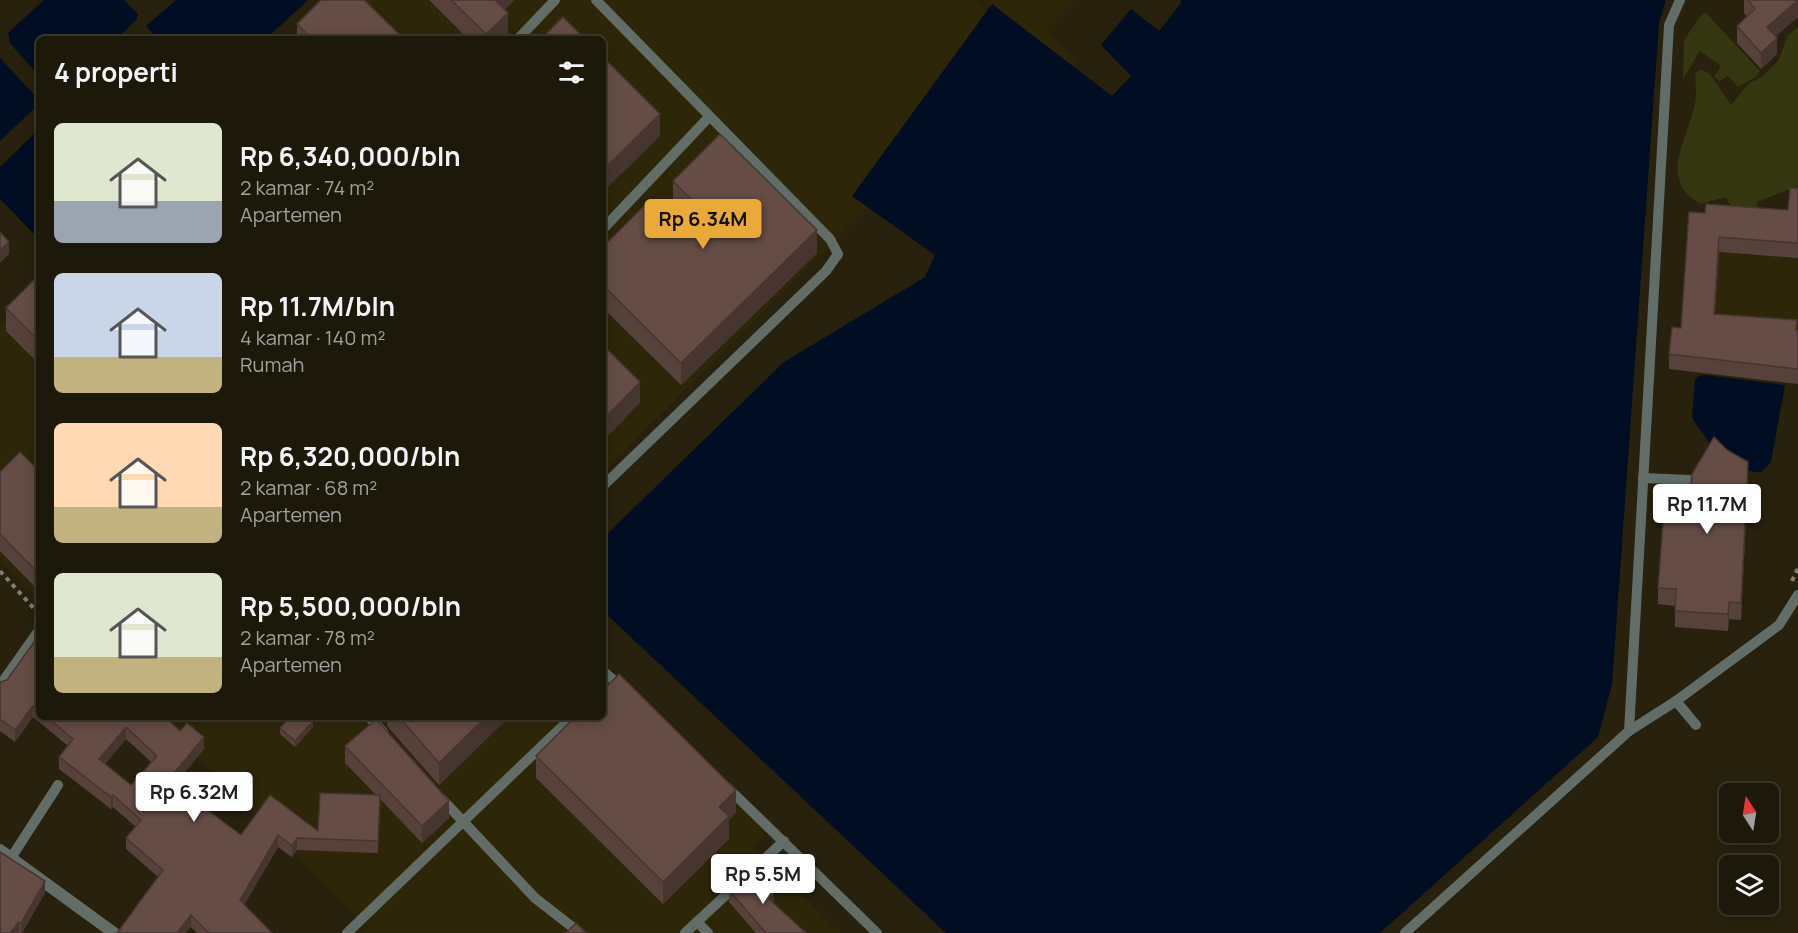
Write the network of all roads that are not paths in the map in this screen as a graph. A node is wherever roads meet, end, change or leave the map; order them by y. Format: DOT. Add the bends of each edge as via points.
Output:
graph roads {
  1 [pos="555,0"];
  2 [pos="596,0"];
  3 [pos="1680,0"];
  4 [pos="521,36"];
  5 [pos="709,117"];
  6 [pos="606,226"];
  7 [pos="1642,478"];
  8 [pos="1691,480"];
  9 [pos="606,483"];
  10 [pos="1798,595"];
  11 [pos="36,636"];
  12 [pos="607,674"];
  13 [pos="0,687"];
  14 [pos="629,694"];
  15 [pos="1676,701"];
  16 [pos="372,720"];
  17 [pos="569,720"];
  18 [pos="1696,725"];
  19 [pos="1629,731"];
  20 [pos="393,743"];
  21 [pos="715,776"];
  22 [pos="58,785"];
  23 [pos="432,787"];
  24 [pos="463,823"];
  25 [pos="784,841"];
  26 [pos="0,850"];
  27 [pos="11,858"];
  28 [pos="697,922"];
  29 [pos="114,933"];
  30 [pos="347,933"];
  31 [pos="580,933"];
  32 [pos="685,933"];
  33 [pos="708,933"];
  34 [pos="877,933"];
  35 [pos="1405,933"];
  1 -- 4 [label="lane"];
  2 -- 5 [label="lane"];
  3 -- 7 [label="lane" via="1669,25"];
  5 -- 6 [label="lane"];
  5 -- 9 [label="lane" via="830,239 838,254"];
  7 -- 8 [label="lane"];
  7 -- 19 [label="lane"];
  10 -- 15 [label="lane" via="1779,625"];
  11 -- 13 [label="street"];
  12 -- 14 [label="lane"];
  15 -- 18 [label="lane"];
  15 -- 19 [label="lane"];
  16 -- 20 [label="lane"];
  17 -- 24 [label="lane"];
  19 -- 35 [label="lane"];
  21 -- 25 [label="lane"];
  22 -- 27 [label="lane"];
  23 -- 24 [label="lane"];
  24 -- 30 [label="lane"];
  24 -- 31 [label="lane" via="535,898"];
  25 -- 28 [label="lane"];
  25 -- 34 [label="lane"];
  26 -- 27 [label="street"];
  27 -- 29 [label="street"];
  28 -- 32 [label="lane"];
  28 -- 33 [label="lane"];
}
